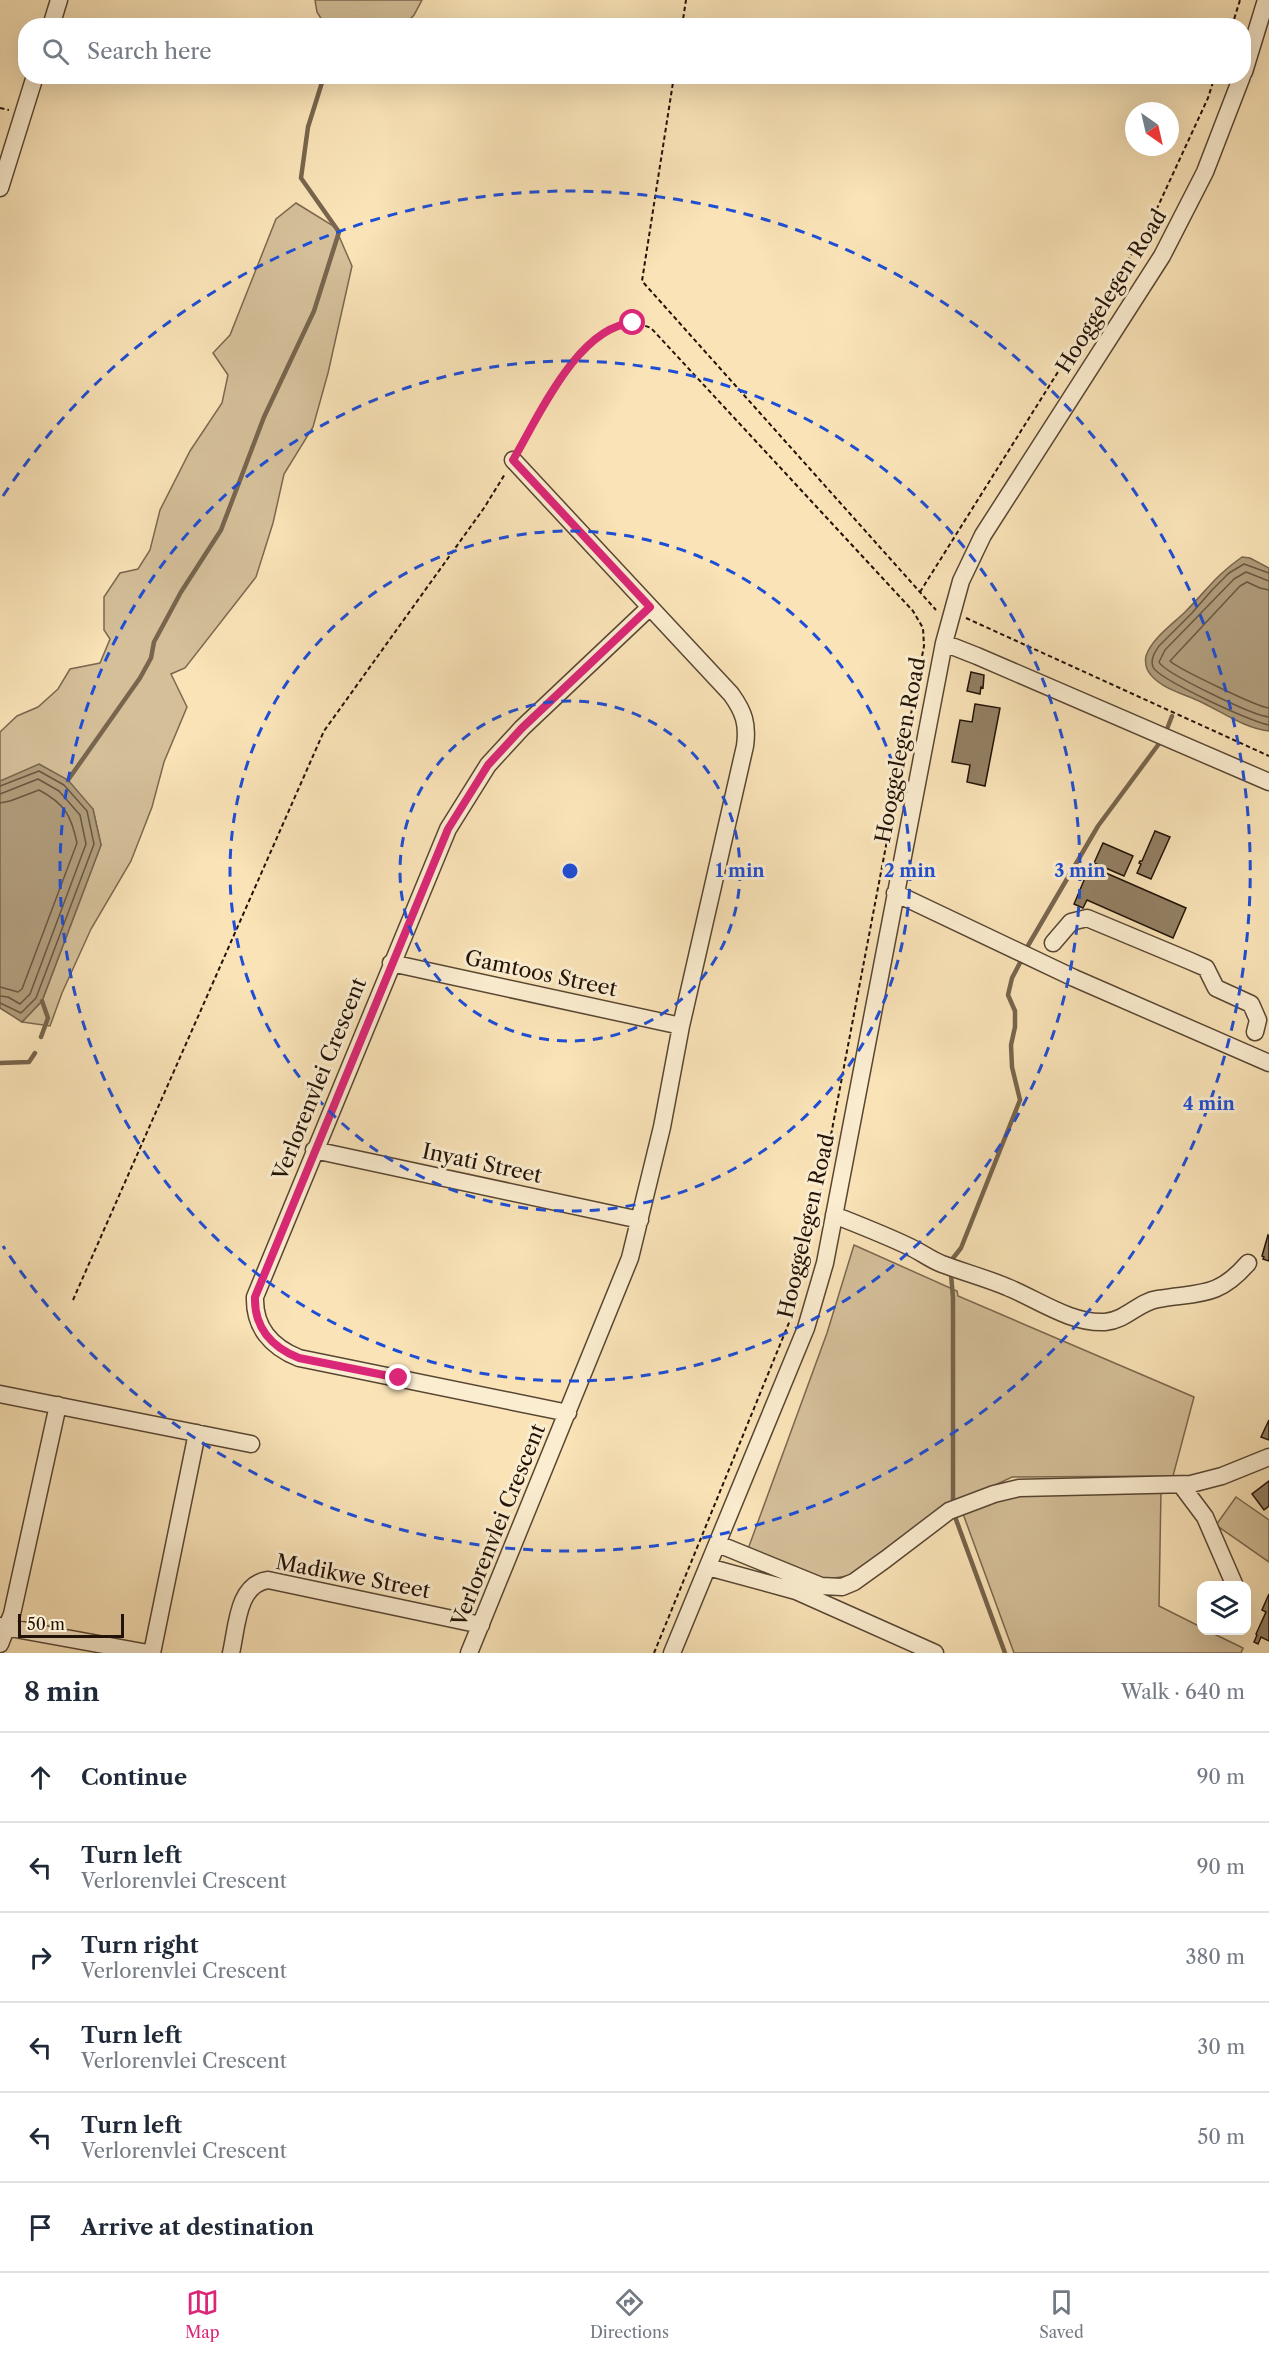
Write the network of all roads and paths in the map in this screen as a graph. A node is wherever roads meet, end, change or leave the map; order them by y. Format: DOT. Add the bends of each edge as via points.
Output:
graph roads {
  1 [pos="59,0"];
  2 [pos="686,0"];
  3 [pos="1240,0"];
  4 [pos="1266,0"];
  5 [pos="53,18"];
  6 [pos="683,18"];
  7 [pos="1234,18"];
  8 [pos="1251,48"];
  9 [pos="33,84"];
  10 [pos="673,84"];
  11 [pos="1212,84"];
  12 [pos="1239,84"];
  13 [pos="0,188"];
  14 [pos="513,460"];
  15 [pos="920,592"];
  16 [pos="650,607"];
  17 [pos="950,618"];
  18 [pos="944,643"];
  19 [pos="1269,756"];
  20 [pos="1269,782"];
  21 [pos="895,893"];
  22 [pos="1053,944"];
  23 [pos="391,963"];
  24 [pos="681,1026"];
  25 [pos="1255,1032"];
  26 [pos="1269,1063"];
  27 [pos="314,1150"];
  28 [pos="834,1215"];
  29 [pos="640,1220"];
  30 [pos="1248,1263"];
  31 [pos="802,1284"];
  32 [pos="73,1300"];
  33 [pos="796,1306"];
  34 [pos="0,1394"];
  35 [pos="58,1406"];
  36 [pos="568,1413"];
  37 [pos="197,1433"];
  38 [pos="251,1444"];
  39 [pos="1269,1456"];
  40 [pos="1181,1485"];
  41 [pos="718,1544"];
  42 [pos="708,1567"];
  43 [pos="1233,1581"];
  44 [pos="481,1625"];
  45 [pos="3,1627"];
  46 [pos="0,1644"];
  47 [pos="150,1653"];
  48 [pos="231,1653"];
  49 [pos="470,1653"];
  50 [pos="654,1653"];
  51 [pos="672,1653"];
  52 [pos="935,1653"];
  1 -- 5 [label="street"];
  2 -- 6 [label="path"];
  3 -- 7 [label="path"];
  4 -- 8 [label="street, Hooggelegen Road"];
  9 -- 13 [label="street"];
  10 -- 15 [label="path" via="642,281"];
  11 -- 15 [label="path" via="1147,230"];
  12 -- 17 [label="street, Hooggelegen Road" via="1182,221 982,536 961,581"];
  14 -- 16 [label="street, Verlorenvlei Crescent"];
  14 -- 31 [label="path" via="578,354 617,325 642,325 658,334 913,611 922,628 924,646"];
  14 -- 32 [label="path" via="484,508 324,731"];
  15 -- 17 [label="path"];
  16 -- 23 [label="street, Verlorenvlei Crescent" via="488,765 448,829"];
  16 -- 24 [label="street, Verlorenvlei Crescent" via="731,694 742,709 747,729"];
  17 -- 18 [label="street, Hooggelegen Road"];
  17 -- 19 [label="path"];
  18 -- 20 [label="street"];
  18 -- 21 [label="street, Hooggelegen Road"];
  21 -- 26 [label="street" via="1074,978"];
  21 -- 28 [label="street, Hooggelegen Road"];
  22 -- 25 [label="street" via="1071,922 1087,918 1206,968 1216,988 1251,1005 1258,1020"];
  23 -- 24 [label="street, Gamtoos Street"];
  23 -- 27 [label="street, Verlorenvlei Crescent"];
  24 -- 29 [label="street, Verlorenvlei Crescent"];
  27 -- 29 [label="street, Inyati Street"];
  27 -- 36 [label="street, Verlorenvlei Crescent" via="255,1297 257,1320 269,1340 299,1358"];
  28 -- 30 [label="street" via="939,1263 1005,1286 1068,1315 1094,1321 1123,1318 1151,1300 1220,1288"];
  28 -- 41 [label="street, Hooggelegen Road" via="806,1329"];
  29 -- 36 [label="street, Verlorenvlei Crescent" via="614,1302"];
  33 -- 50 [label="path"];
  34 -- 35 [label="street"];
  35 -- 37 [label="street"];
  35 -- 45 [label="street" via="12,1614"];
  36 -- 44 [label="street, Verlorenvlei Crescent"];
  37 -- 38 [label="street"];
  37 -- 47 [label="street"];
  39 -- 40 [label="street" via="1222,1476"];
  40 -- 41 [label="street" via="1019,1488 994,1494 955,1509 842,1587 821,1586"];
  40 -- 43 [label="street" via="1205,1517"];
  41 -- 42 [label="street, Hooggelegen Road"];
  42 -- 51 [label="street, Hooggelegen Road"];
  42 -- 52 [label="street" via="796,1592"];
  44 -- 48 [label="street, Madikwe Street" via="268,1580 255,1583 244,1596"];
  44 -- 49 [label="street, Verlorenvlei Crescent"];
  45 -- 46 [label="street"];
  45 -- 47 [label="street"];
}
